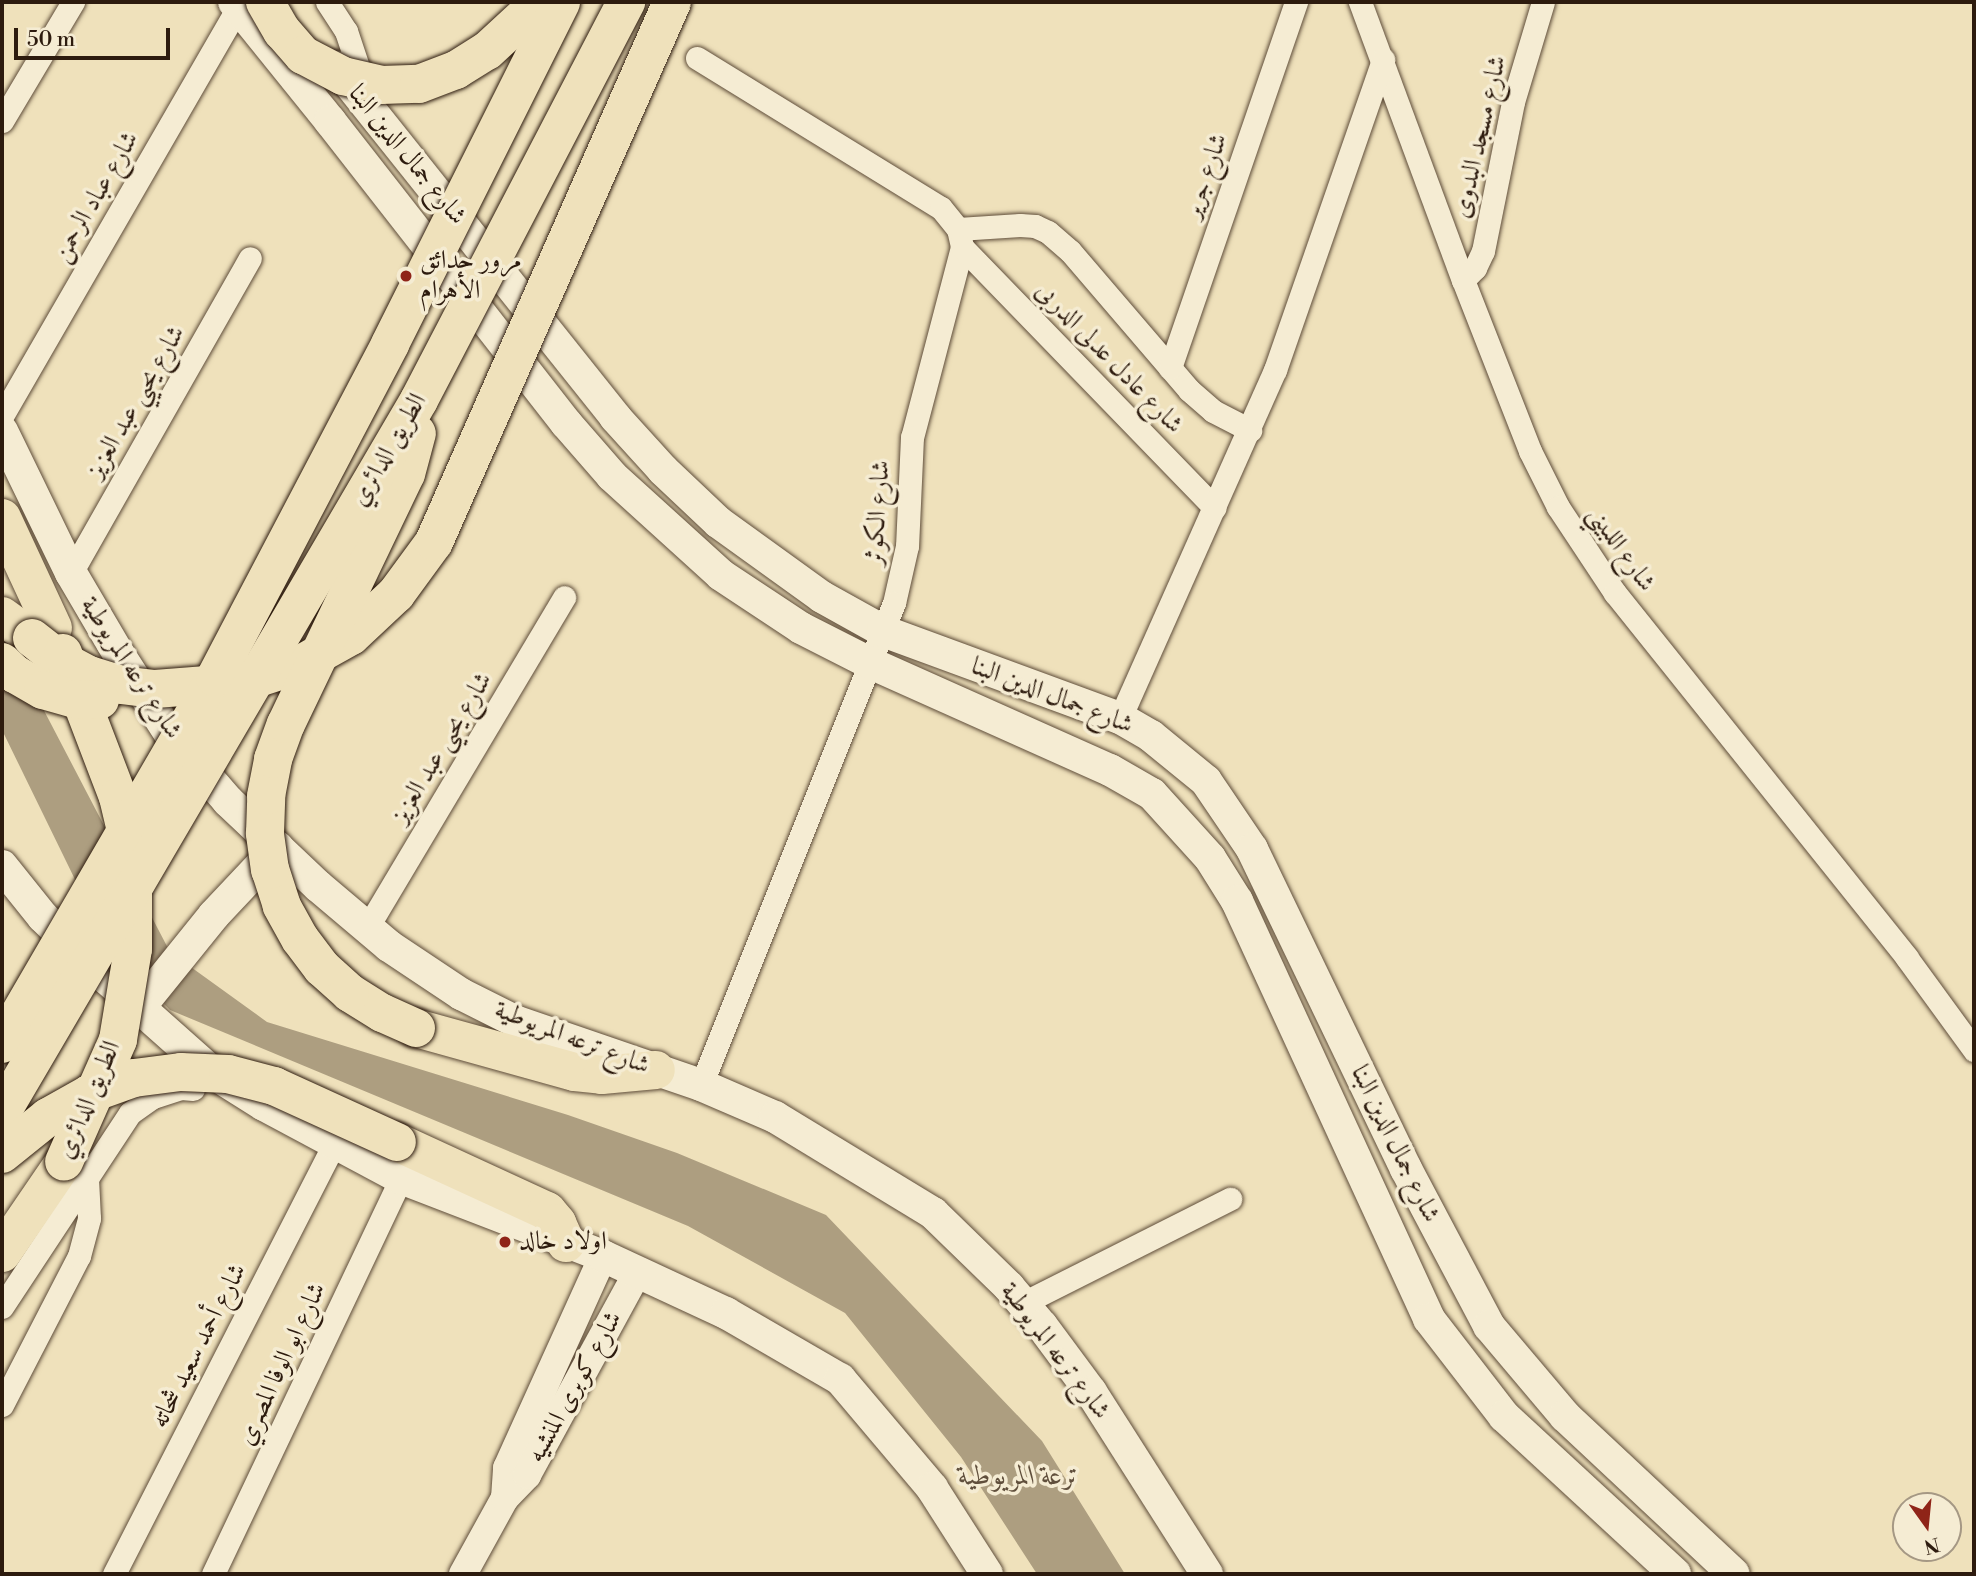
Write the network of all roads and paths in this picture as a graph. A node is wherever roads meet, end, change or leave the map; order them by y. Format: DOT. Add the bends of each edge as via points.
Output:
graph roads {
  1 [pos="73,2"];
  2 [pos="281,2"];
  3 [pos="327,2"];
  4 [pos="540,2"];
  5 [pos="561,2"];
  6 [pos="626,2"];
  7 [pos="671,2"];
  8 [pos="1296,2"];
  9 [pos="1360,2"];
  10 [pos="1543,2"];
  11 [pos="245,4"];
  12 [pos="697,58"];
  13 [pos="1383,59"];
  14 [pos="370,109"];
  15 [pos="2,121"];
  16 [pos="960,238"];
  17 [pos="250,258"];
  18 [pos="1463,280"];
  19 [pos="1170,369"];
  20 [pos="419,400"];
  21 [pos="2,416"];
  22 [pos="1250,430"];
  23 [pos="2,431"];
  24 [pos="1215,508"];
  25 [pos="2,518"];
  26 [pos="271,572"];
  27 [pos="71,573"];
  28 [pos="564,597"];
  29 [pos="822,597"];
  30 [pos="2,616"];
  31 [pos="802,628"];
  32 [pos="883,631"];
  33 [pos="2,662"];
  34 [pos="868,662"];
  35 [pos="1120,718"];
  36 [pos="278,847"];
  37 [pos="2,866"];
  38 [pos="367,928"];
  39 [pos="145,1001"];
  40 [pos="2,1044"];
  41 [pos="1974,1050"];
  42 [pos="656,1070"];
  43 [pos="701,1085"];
  44 [pos="242,1091"];
  45 [pos="2,1112"];
  46 [pos="335,1142"];
  47 [pos="2,1154"];
  48 [pos="399,1160"];
  49 [pos="87,1178"];
  50 [pos="1230,1199"];
  51 [pos="566,1243"];
  52 [pos="2,1253"];
  53 [pos="603,1256"];
  54 [pos="638,1271"];
  55 [pos="1023,1303"];
  56 [pos="2,1307"];
  57 [pos="2,1405"];
  58 [pos="505,1498"];
  59 [pos="114,1574"];
  60 [pos="213,1574"];
  61 [pos="463,1574"];
  62 [pos="987,1574"];
  63 [pos="1207,1574"];
  64 [pos="1675,1574"];
  65 [pos="1734,1574"];
  1 -- 15 [label="street"];
  2 -- 14 [label="main road, شارع جمال الدين البنا"];
  3 -- 14 [label="street" via="346,31"];
  4 -- 11 [label="highway, bridge" via="487,51 456,70 419,84 381,85 343,76 303,55 282,31"];
  5 -- 26 [label="highway, الطريق الدائري, bridge"];
  6 -- 20 [label="highway, الطريق الدائري, bridge"];
  7 -- 30 [label="highway, bridge" via="434,542 396,594 351,636 301,664 246,682 155,690 89,675 59,659"];
  8 -- 19 [label="street, شارع جرير"];
  9 -- 13 [label="street, شارع اللبيني"];
  10 -- 18 [label="street, شارع مسجد البدوى" via="1513,102 1483,251"];
  11 -- 21 [label="street, شارع عباد الرحمن"];
  11 -- 31 [label="main road, شارع جمال الدين البنا" via="557,412 612,476 721,575"];
  12 -- 16 [label="street" via="941,208"];
  13 -- 18 [label="street, شارع اللبيني"];
  13 -- 22 [label="street"];
  14 -- 29 [label="main road, شارع جمال الدين البنا" via="615,417 663,470 718,522"];
  16 -- 19 [label="street" via="1020,225 1048,232 1070,251"];
  16 -- 24 [label="street, شارع عادل عدلى الدربى"];
  16 -- 32 [label="street, شارع الكوثر" via="912,437 903,574"];
  17 -- 27 [label="street, شارع يحيي عبد العزيز"];
  18 -- 41 [label="street, شارع اللبيني" via="1531,451 1584,547 1615,593 1900,948"];
  19 -- 22 [label="street" via="1213,411"];
  20 -- 42 [label="highway, bridge" via="415,452 407,474 273,759 265,833 270,870 282,906 322,968 360,1000 416,1028 575,1072"];
  20 -- 45 [label="highway, الطريق الدائري, bridge"];
  22 -- 24 [label="street"];
  23 -- 27 [label="main road, شارع ترعه المريوطية"];
  24 -- 35 [label="street"];
  25 -- 52 [label="highway, الطريق الدائري, bridge" via="53,628 118,797 133,860 133,949 118,1040 64,1162"];
  26 -- 33 [label="highway, bridge" via="199,657 169,681 139,694 75,699 43,690"];
  26 -- 40 [label="highway, الطريق الدائري, bridge" via="215,678"];
  27 -- 36 [label="main road, شارع ترعه المريوطية" via="170,734 228,801"];
  28 -- 38 [label="street, شارع يحيى عبد العزيز"];
  29 -- 31 [label="main road"];
  29 -- 32 [label="main road, شارع جمال الدين البنا"];
  31 -- 34 [label="main road, شارع جمال الدين البنا"];
  32 -- 34 [label="street, شارع الكوثر"];
  32 -- 35 [label="main road, شارع جمال الدين البنا"];
  34 -- 43 [label="street, شارع الكوثر"];
  34 -- 64 [label="main road, شارع جمال الدين البنا" via="1152,794 1210,858 1237,901 1429,1319 1504,1416"];
  35 -- 65 [label="main road, شارع جمال الدين البنا" via="1151,736 1206,781 1238,826 1437,1231 1494,1334 1565,1416"];
  36 -- 38 [label="main road, شارع ترعه المريوطية"];
  36 -- 39 [label="main road"];
  37 -- 39 [label="main road" via="43,917"];
  38 -- 42 [label="main road, شارع ترعه المريوطية" via="461,994 506,1017"];
  39 -- 44 [label="main road" via="213,1073"];
  42 -- 43 [label="main road, شارع ترعه المريوطية"];
  43 -- 55 [label="main road, شارع ترعه المريوطية" via="775,1117 933,1213"];
  44 -- 46 [label="main road"];
  44 -- 49 [label="street" via="181,1088 153,1097 130,1114"];
  46 -- 48 [label="main road"];
  46 -- 59 [label="street, شارع أحمد سعيد شحاته"];
  47 -- 48 [label="highway, bridge" via="48,1117 89,1094 134,1078 181,1072 228,1074 274,1086"];
  48 -- 51 [label="highway" via="547,1211"];
  48 -- 60 [label="street, شارع ابو الوفا المصري"];
  49 -- 56 [label="street"];
  49 -- 57 [label="street" via="89,1218 79,1256"];
  50 -- 55 [label="street"];
  51 -- 53 [label="main road"];
  53 -- 54 [label="main road"];
  53 -- 58 [label="street, شارع كوبرى المنشيه" via="507,1468"];
  54 -- 58 [label="street, شارع كوبرى المنشيه" via="527,1475"];
  54 -- 62 [label="main road" via="726,1312 840,1379 932,1488"];
  55 -- 63 [label="main road, شارع ترعه المريوطية" via="1091,1392"];
  58 -- 61 [label="street, شارع كوبرى المنشيه"];
}
